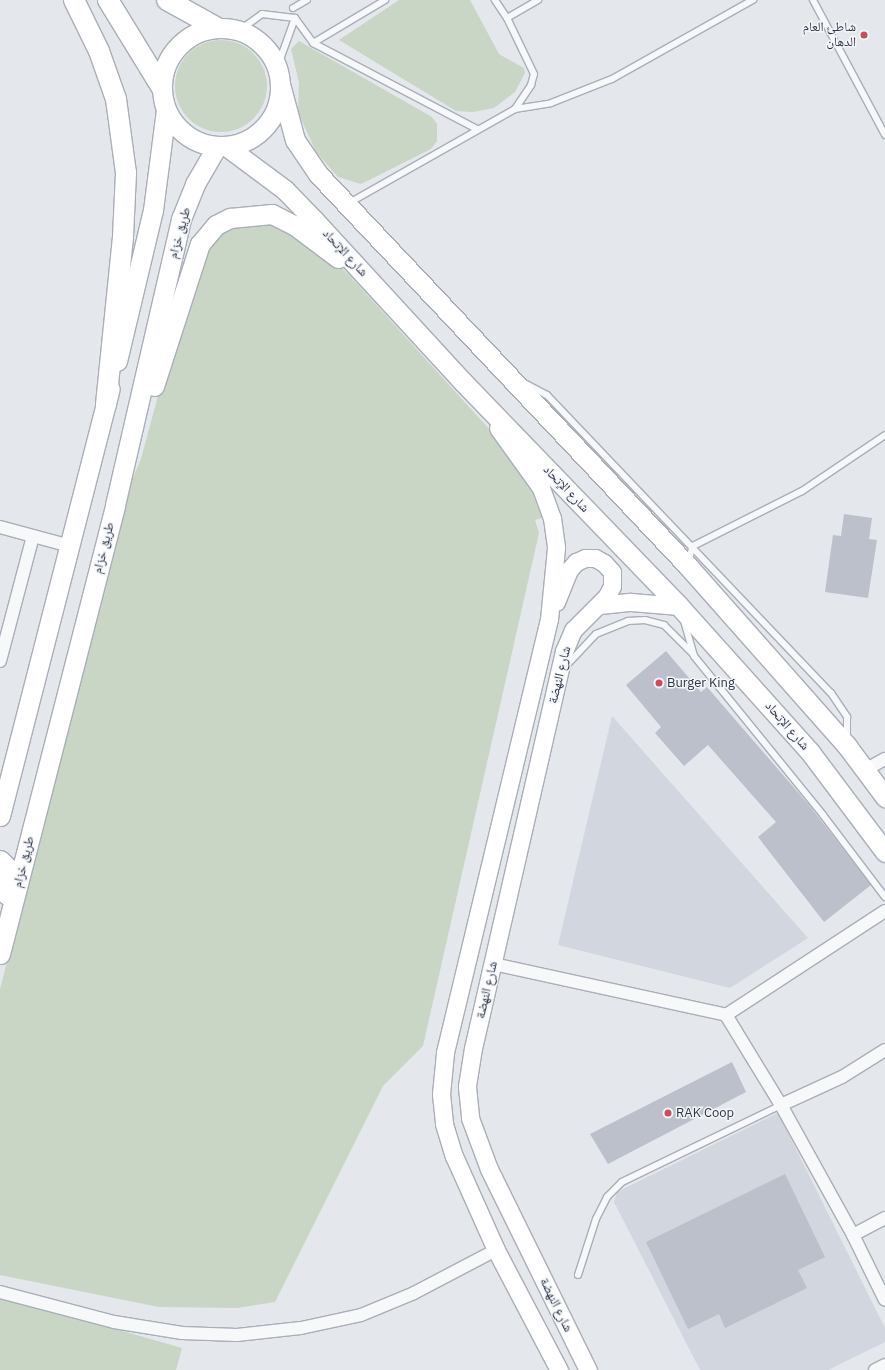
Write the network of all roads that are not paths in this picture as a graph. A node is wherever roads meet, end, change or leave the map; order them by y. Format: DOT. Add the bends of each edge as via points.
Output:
graph roads {
  1 [pos="74,0"];
  2 [pos="108,0"];
  3 [pos="167,0"];
  4 [pos="307,0"];
  5 [pos="385,0"];
  6 [pos="495,0"];
  7 [pos="538,0"];
  8 [pos="753,0"];
  9 [pos="813,0"];
  10 [pos="293,8"];
  11 [pos="295,18"];
  12 [pos="507,18"];
  13 [pos="216,28"];
  14 [pos="240,30"];
  15 [pos="313,43"];
  16 [pos="278,76"];
  17 [pos="162,88"];
  18 [pos="515,109"];
  19 [pos="166,110"];
  20 [pos="477,129"];
  21 [pos="885,135"];
  22 [pos="222,146"];
  23 [pos="346,204"];
  24 [pos="374,286"];
  25 [pos="502,372"];
  26 [pos="463,382"];
  27 [pos="106,405"];
  28 [pos="885,435"];
  29 [pos="115,505"];
  30 [pos="0,527"];
  31 [pos="33,536"];
  32 [pos="70,546"];
  33 [pos="694,546"];
  34 [pos="687,565"];
  35 [pos="600,605"];
  36 [pos="679,606"];
  37 [pos="550,619"];
  38 [pos="694,656"];
  39 [pos="0,661"];
  40 [pos="560,673"];
  41 [pos="847,746"];
  42 [pos="885,759"];
  43 [pos="865,770"];
  44 [pos="885,797"];
  45 [pos="0,816"];
  46 [pos="885,852"];
  47 [pos="0,860"];
  48 [pos="885,896"];
  49 [pos="885,911"];
  50 [pos="2,946"];
  51 [pos="493,964"];
  52 [pos="726,1015"];
  53 [pos="885,1050"];
  54 [pos="781,1105"];
  55 [pos="885,1218"];
  56 [pos="853,1235"];
  57 [pos="496,1250"];
  58 [pos="578,1275"];
  59 [pos="0,1292"];
  60 [pos="885,1300"];
  61 [pos="885,1365"];
  62 [pos="559,1370"];
  63 [pos="588,1370"];
  64 [pos="876,1370"];
  1 -- 27 [label="highway" via="99,51 116,99 126,174 123,237"];
  2 -- 17 [label="highway"];
  3 -- 13 [label="highway"];
  4 -- 10 [label="lane"];
  5 -- 15 [label="lane"];
  6 -- 12 [label="lane"];
  7 -- 12 [label="lane"];
  8 -- 18 [label="lane" via="612,79 551,103"];
  9 -- 21 [label="lane"];
  11 -- 14 [label="lane" via="262,14"];
  11 -- 15 [label="lane"];
  11 -- 16 [label="lane"];
  12 -- 18 [label="lane" via="534,74 531,85"];
  13 -- 14 [label="main road"];
  13 -- 17 [label="main road" via="198,32 183,41 164,70"];
  14 -- 16 [label="main road" via="264,47"];
  15 -- 20 [label="lane"];
  16 -- 22 [label="main road" via="278,102 267,123 244,142"];
  16 -- 23 [label="main road" via="295,140 318,174"];
  17 -- 19 [label="main road"];
  18 -- 20 [label="lane"];
  19 -- 22 [label="main road" via="187,136 201,143"];
  19 -- 27 [label="main road" via="147,238"];
  20 -- 23 [label="lane"];
  22 -- 24 [label="main road, شارع الإتحاد" via="285,190"];
  22 -- 29 [label="main road, طريق خزام" via="195,184 181,219"];
  23 -- 25 [label="main road"];
  24 -- 26 [label="main road, شارع الإتحاد"];
  24 -- 29 [label="main road" via="294,225 272,214 230,218 216,225 200,244"];
  25 -- 33 [label="lane" via="547,395"];
  25 -- 34 [label="main road"];
  26 -- 36 [label="main road, شارع الإتحاد"];
  26 -- 37 [label="main road" via="541,488 552,518 556,548"];
  27 -- 32 [label="main road"];
  28 -- 33 [label="lane" via="802,491"];
  29 -- 50 [label="main road, طريق خزام"];
  30 -- 31 [label="street"];
  31 -- 32 [label="street"];
  31 -- 39 [label="street"];
  32 -- 45 [label="main road"];
  33 -- 34 [label="lane"];
  33 -- 41 [label="lane" via="831,693 847,718"];
  34 -- 41 [label="main road"];
  35 -- 36 [label="main road" via="631,602"];
  35 -- 37 [label="main road" via="612,586 612,572 604,562 595,558 585,558 569,570"];
  35 -- 40 [label="main road, شارع النهضة" via="573,630 564,651"];
  36 -- 38 [label="lane"];
  36 -- 46 [label="main road, شارع الإتحاد" via="810,752"];
  37 -- 57 [label="main road, شارع النهضة" via="445,1053 441,1094 444,1124 454,1156"];
  38 -- 40 [label="lane" via="664,625 645,620 628,620 596,634"];
  38 -- 48 [label="lane"];
  40 -- 51 [label="main road, شارع النهضة"];
  41 -- 43 [label="main road"];
  42 -- 43 [label="street"];
  43 -- 44 [label="main road"];
  47 -- 50 [label="main road" via="8,868"];
  49 -- 52 [label="street"];
  51 -- 52 [label="street"];
  51 -- 63 [label="main road, شارع النهضة" via="473,1048 467,1087 470,1118 489,1169"];
  52 -- 54 [label="street"];
  53 -- 54 [label="street" via="842,1077"];
  54 -- 56 [label="street"];
  54 -- 58 [label="lane" via="622,1182 607,1197 596,1220"];
  55 -- 56 [label="street"];
  56 -- 60 [label="street"];
  57 -- 59 [label="street" via="414,1293 361,1315 301,1328 237,1335 182,1333 114,1322"];
  57 -- 62 [label="main road, شارع النهضة"];
  61 -- 64 [label="street"];
}
